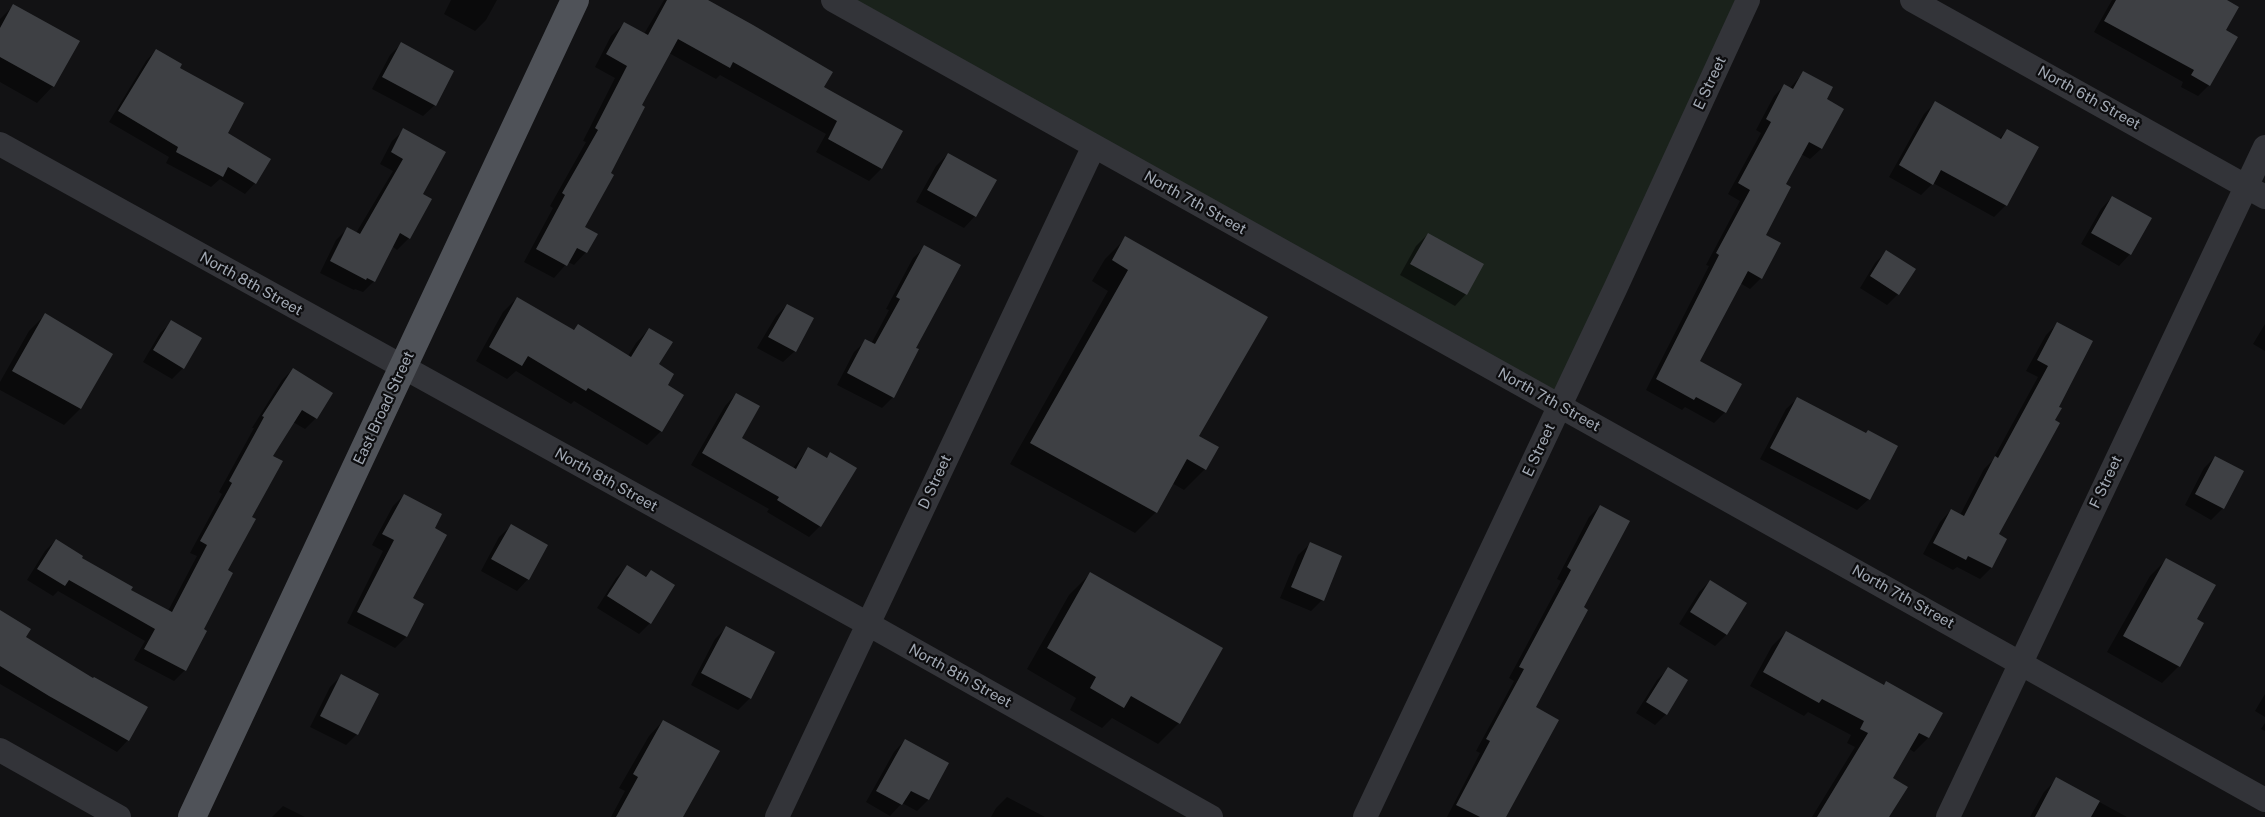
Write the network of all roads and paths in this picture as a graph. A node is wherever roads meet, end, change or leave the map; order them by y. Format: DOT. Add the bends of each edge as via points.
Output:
graph roads {
  1 [pos="575,0"];
  2 [pos="833,0"];
  3 [pos="1748,0"];
  4 [pos="1912,0"];
  5 [pos="0,144"];
  6 [pos="1094,146"];
  7 [pos="2265,147"];
  8 [pos="2256,192"];
  9 [pos="403,368"];
  10 [pos="1560,406"];
  11 [pos="868,624"];
  12 [pos="2020,663"];
  13 [pos="0,750"];
  14 [pos="2265,800"];
  15 [pos="119,817"];
  16 [pos="192,817"];
  17 [pos="777,817"];
  18 [pos="1211,817"];
  19 [pos="1365,817"];
  20 [pos="1948,817"];
  1 -- 9 [label="main road, East Broad Street"];
  2 -- 6 [label="street, North 7th Street"];
  3 -- 10 [label="street, E Street"];
  4 -- 8 [label="street, North 6th Street"];
  5 -- 9 [label="street, North 8th Street"];
  6 -- 10 [label="street, North 7th Street"];
  6 -- 11 [label="street, D Street"];
  7 -- 8 [label="street, F Street"];
  8 -- 12 [label="street, F Street"];
  9 -- 11 [label="street, North 8th Street"];
  9 -- 16 [label="main road, East Broad Street"];
  10 -- 12 [label="street, North 7th Street"];
  10 -- 19 [label="street, E Street"];
  11 -- 17 [label="street, D Street"];
  11 -- 18 [label="street, North 8th Street"];
  12 -- 14 [label="street, North 7th Street"];
  12 -- 20 [label="street, F Street"];
  13 -- 15 [label="street"];
}
